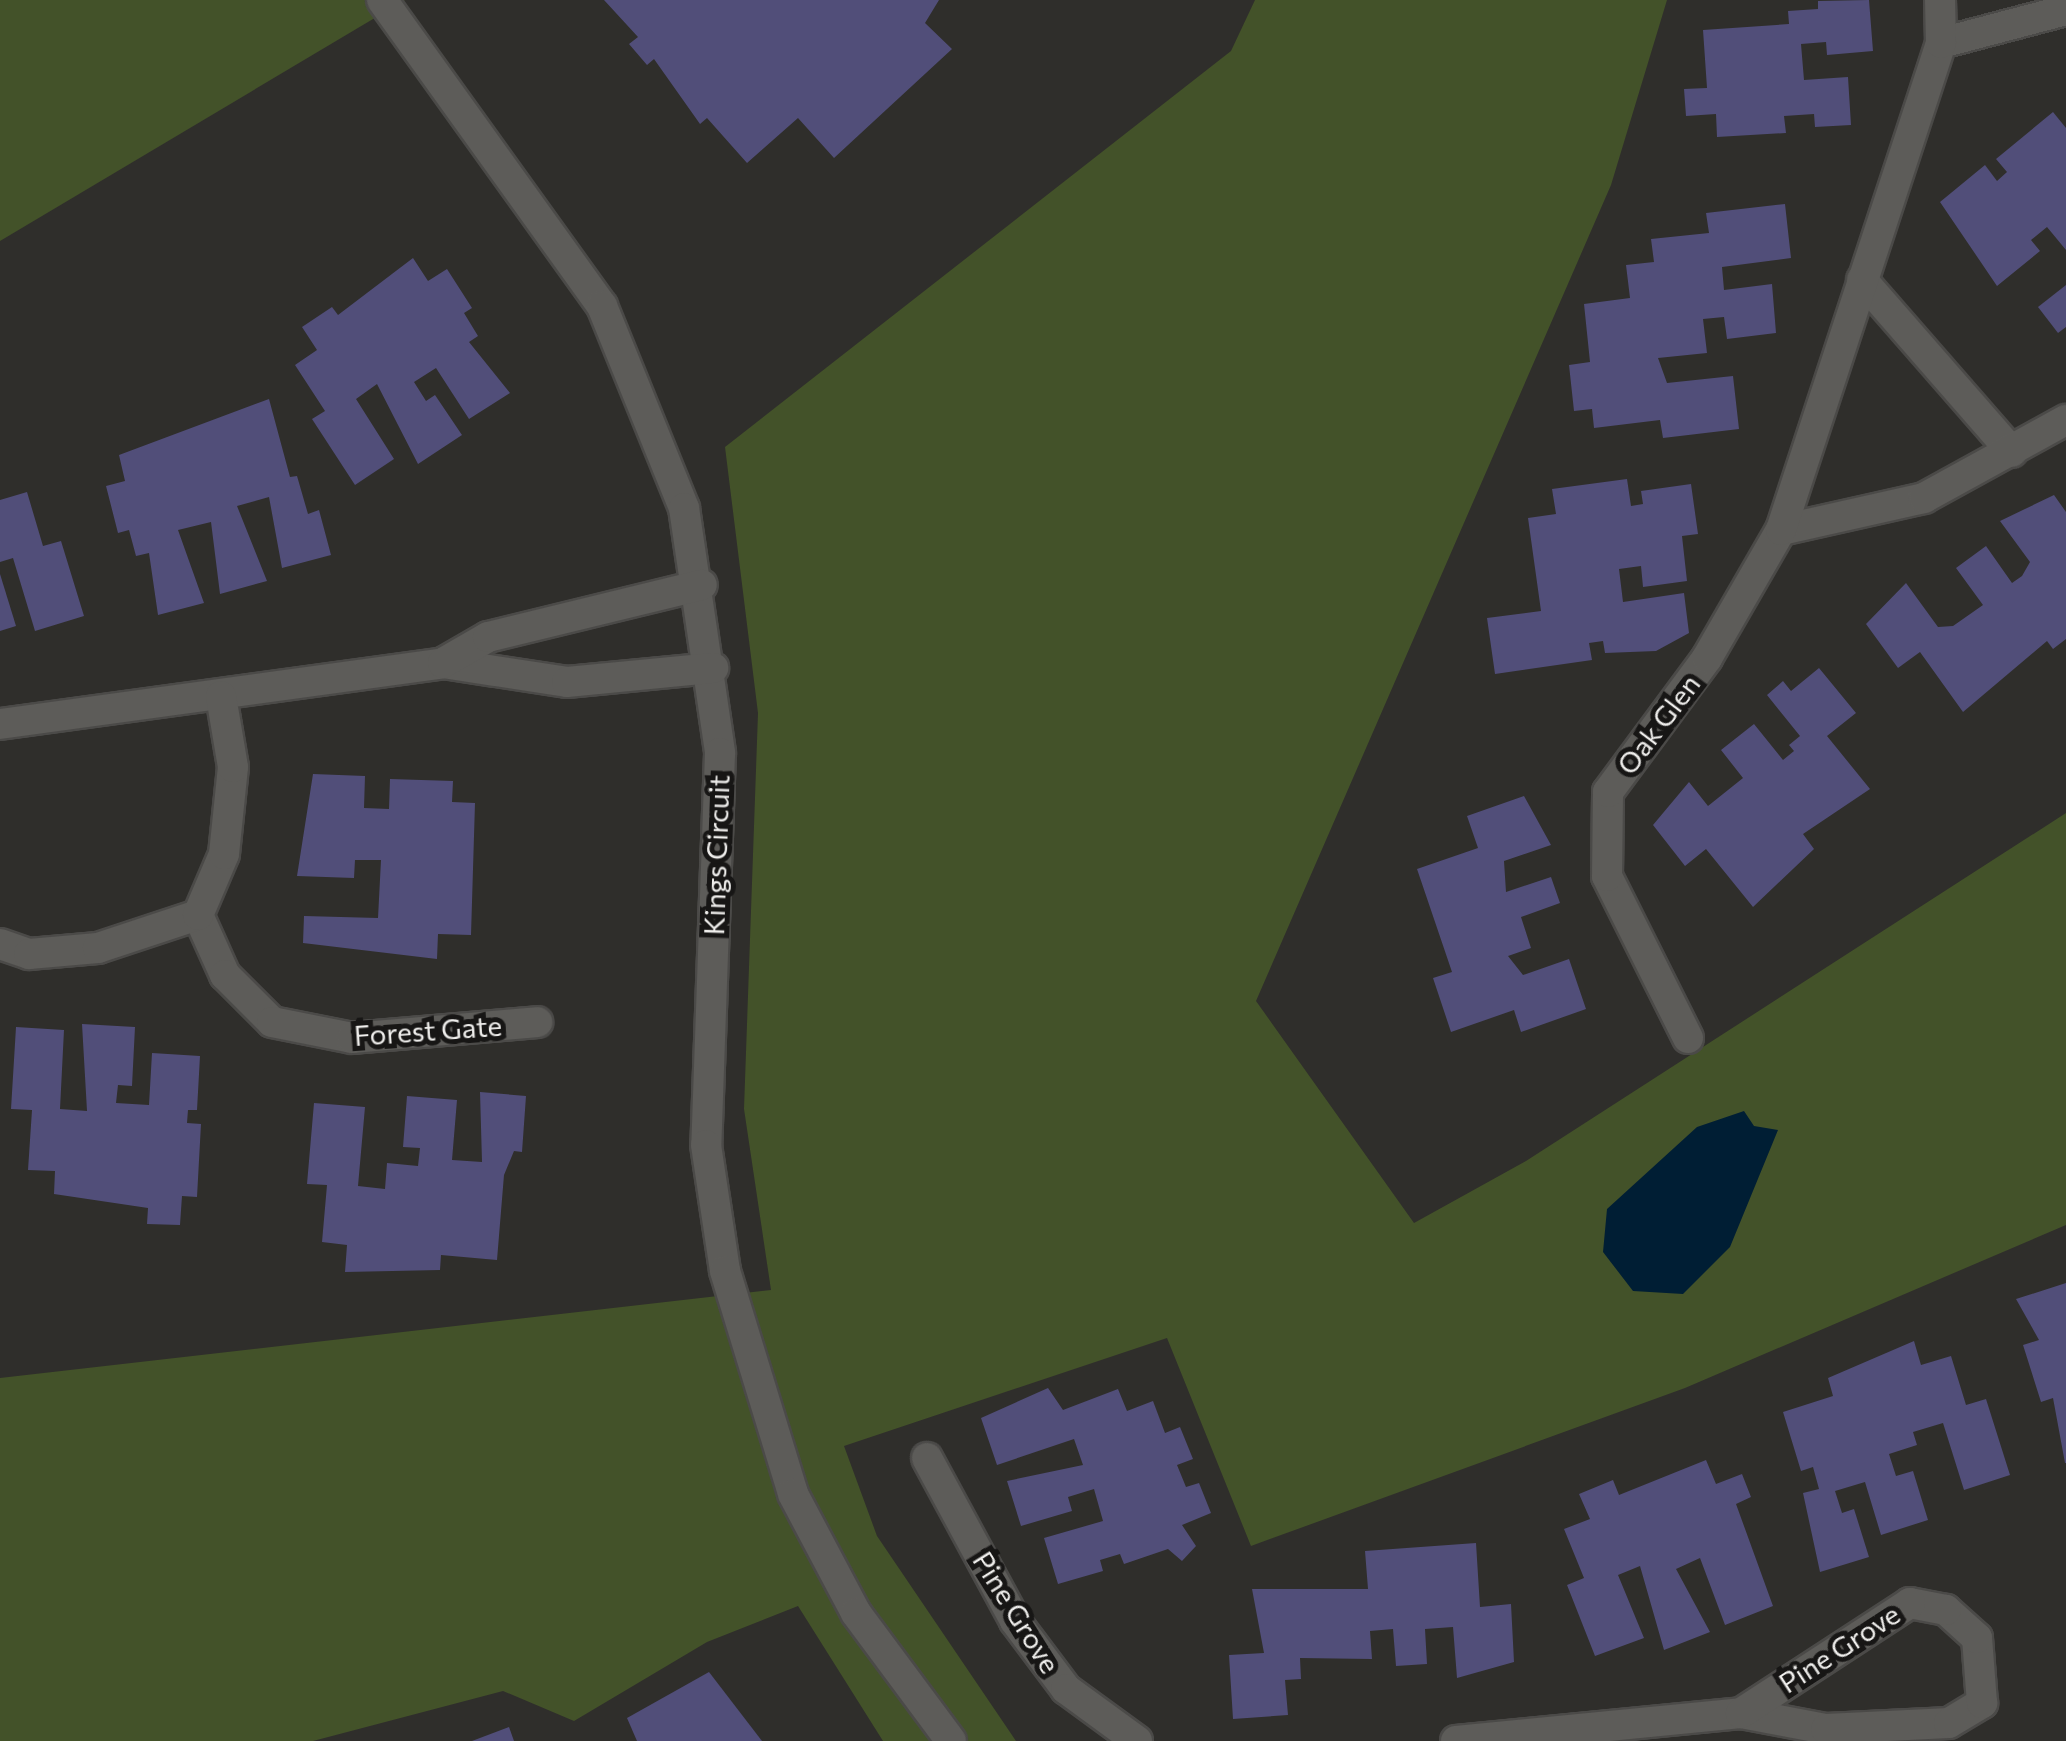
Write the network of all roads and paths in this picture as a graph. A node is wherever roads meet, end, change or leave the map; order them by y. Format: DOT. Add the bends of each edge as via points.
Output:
graph roads {
  1 [pos="382,0"];
  2 [pos="1946,3"];
  3 [pos="2066,10"];
  4 [pos="1942,43"];
  5 [pos="1862,280"];
  6 [pos="2066,420"];
  7 [pos="2012,452"];
  8 [pos="1781,530"];
  9 [pos="702,585"];
  10 [pos="442,664"];
  11 [pos="713,668"];
  12 [pos="221,696"];
  13 [pos="0,724"];
  14 [pos="198,915"];
  15 [pos="0,944"];
  16 [pos="537,1022"];
  17 [pos="1688,1038"];
  18 [pos="927,1458"];
  19 [pos="1741,1713"];
  20 [pos="951,1741"];
  21 [pos="1137,1741"];
  22 [pos="1456,1741"];
  1 -- 9 [label="street, Kings Circuit" via="602,306 653,414"];
  2 -- 4 [label="street, Oak Glen"];
  3 -- 4 [label="street"];
  4 -- 5 [label="street, Oak Glen"];
  5 -- 7 [label="street"];
  5 -- 8 [label="street, Oak Glen"];
  6 -- 7 [label="street"];
  7 -- 8 [label="street" via="1924,498"];
  8 -- 17 [label="street, Oak Glen" via="1708,658 1628,760 1603,819 1607,876"];
  9 -- 10 [label="street" via="488,637"];
  9 -- 11 [label="street, Kings Circuit"];
  10 -- 11 [label="street" via="568,682"];
  10 -- 12 [label="street"];
  11 -- 20 [label="street, Kings Circuit" via="720,753 706,1145 725,1271 792,1494 856,1614"];
  12 -- 13 [label="street"];
  12 -- 14 [label="street" via="230,802 224,854"];
  14 -- 15 [label="street" via="98,948 28,954"];
  14 -- 16 [label="street, Forest Gate" via="225,975 272,1022 352,1038"];
  18 -- 21 [label="street, Pine Grove" via="1026,1635 1066,1689"];
  19 -- 19 [label="street, Pine Grove" via="1826,1729 1949,1723 1982,1703 1977,1638 1946,1610 1910,1603"];
  19 -- 22 [label="street, Pine Grove"];
}
